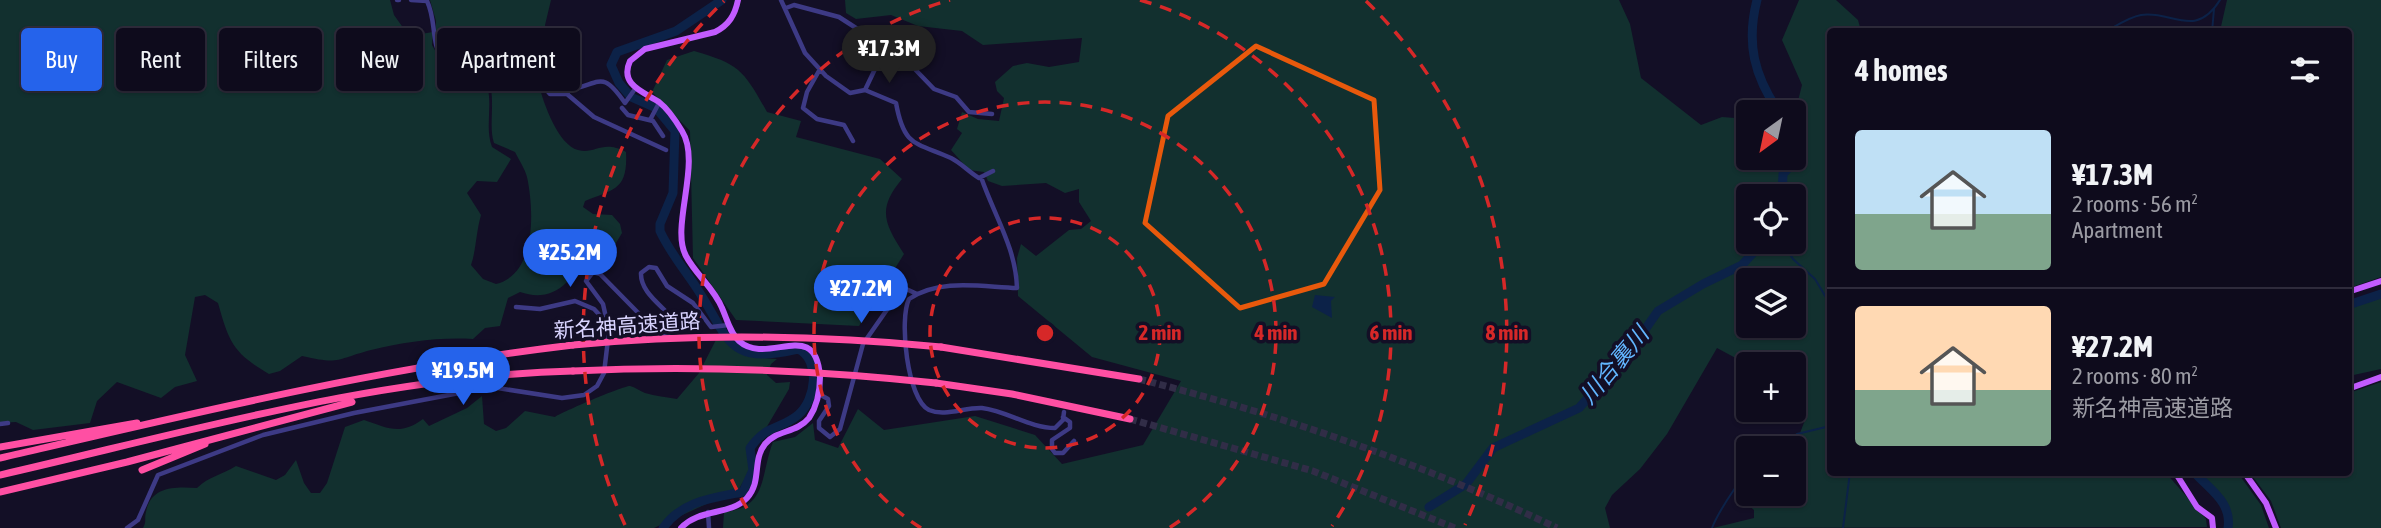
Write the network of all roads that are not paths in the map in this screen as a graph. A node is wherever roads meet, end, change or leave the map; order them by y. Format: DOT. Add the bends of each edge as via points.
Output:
graph roads {
  1 [pos="411,0"];
  2 [pos="738,0"];
  3 [pos="780,0"];
  4 [pos="792,3"];
  5 [pos="786,8"];
  6 [pos="886,46"];
  7 [pos="821,69"];
  8 [pos="635,89"];
  9 [pos="865,90"];
  10 [pos="567,94"];
  11 [pos="659,104"];
  12 [pos="623,107"];
  13 [pos="992,114"];
  14 [pos="650,120"];
  15 [pos="663,136"];
  16 [pos="853,141"];
  17 [pos="666,150"];
  18 [pos="993,171"];
  19 [pos="981,177"];
  20 [pos="2381,281"];
  21 [pos="2352,291"];
  22 [pos="917,294"];
  23 [pos="516,307"];
  24 [pos="609,324"];
  25 [pos="728,326"];
  26 [pos="2381,377"];
  27 [pos="461,379"];
  28 [pos="1139,379"];
  29 [pos="2352,388"];
  30 [pos="819,394"];
  31 [pos="1130,419"];
  32 [pos="8,423"];
  33 [pos="0,424"];
  34 [pos="147,424"];
  35 [pos="238,430"];
  36 [pos="1074,441"];
  37 [pos="0,445"];
  38 [pos="0,458"];
  39 [pos="142,470"];
  40 [pos="0,475"];
  41 [pos="2178,476"];
  42 [pos="2247,476"];
  43 [pos="0,492"];
  44 [pos="708,512"];
  45 [pos="127,528"];
  46 [pos="681,528"];
  47 [pos="709,528"];
  48 [pos="2213,528"];
  49 [pos="2276,528"];
  1 -- 10 [label="street" via="427,1 433,13 434,46 443,62 458,48 503,51 521,70 545,68 545,88 550,94"];
  2 -- 8 [label="main road" via="732,18 715,33 635,55 627,71"];
  3 -- 5 [label="street"];
  4 -- 5 [label="street"];
  4 -- 6 [label="street" via="839,17"];
  5 -- 7 [label="street" via="800,44"];
  6 -- 9 [label="street"];
  6 -- 13 [label="street" via="934,89 956,97 969,112"];
  7 -- 9 [label="street" via="850,93"];
  7 -- 16 [label="street" via="803,108 817,119 844,125"];
  8 -- 11 [label="main road"];
  8 -- 12 [label="street"];
  9 -- 19 [label="street" via="896,103 900,127 921,149 952,159"];
  10 -- 12 [label="street" via="602,79"];
  10 -- 17 [label="street" via="598,119"];
  11 -- 14 [label="street"];
  11 -- 25 [label="main road" via="687,143 684,252 718,300"];
  12 -- 14 [label="street" via="628,115"];
  14 -- 15 [label="street"];
  18 -- 19 [label="street"];
  19 -- 22 [label="street" via="1003,238 1014,255 1017,288 949,286"];
  20 -- 21 [label="main road"];
  22 -- 30 [label="street" via="904,288 900,291 863,344 840,429 830,437 819,421 829,406 828,399"];
  22 -- 36 [label="street" via="909,299 904,316 912,388 922,405 938,412 989,410 1048,428 1060,425 1064,414 1070,428 1052,440 1052,449 1063,453"];
  23 -- 24 [label="street" via="585,303"];
  24 -- 25 [label="street" via="603,304 586,281 593,272 654,330 668,334 674,328 672,316 658,307 642,283 641,273 649,267 656,268 667,286 693,303 714,328"];
  24 -- 45 [label="street" via="604,373 597,386 584,395 562,398 491,387 263,435 158,475 138,520"];
  25 -- 30 [label="main road" via="752,349 795,343 806,346 819,368"];
  26 -- 29 [label="main road"];
  27 -- 31 [label="highway, 新名神高速道路, bridge" via="640,368 797,371 936,383"];
  27 -- 35 [label="highway"];
  27 -- 40 [label="highway, 新名神高速道路" via="307,406"];
  28 -- 34 [label="highway, 新名神高速道路, bridge" via="941,347 776,337 659,338 573,345 382,373"];
  30 -- 44 [label="main road" via="802,425 776,435 763,446 756,483 746,499"];
  32 -- 33 [label="street"];
  34 -- 37 [label="highway" via="127,423"];
  34 -- 38 [label="highway, 新名神高速道路"];
  35 -- 39 [label="highway"];
  35 -- 43 [label="highway"];
  41 -- 48 [label="main road" via="2197,507 2212,518"];
  42 -- 49 [label="main road" via="2266,503"];
  44 -- 46 [label="main road"];
  44 -- 47 [label="street"];
}
